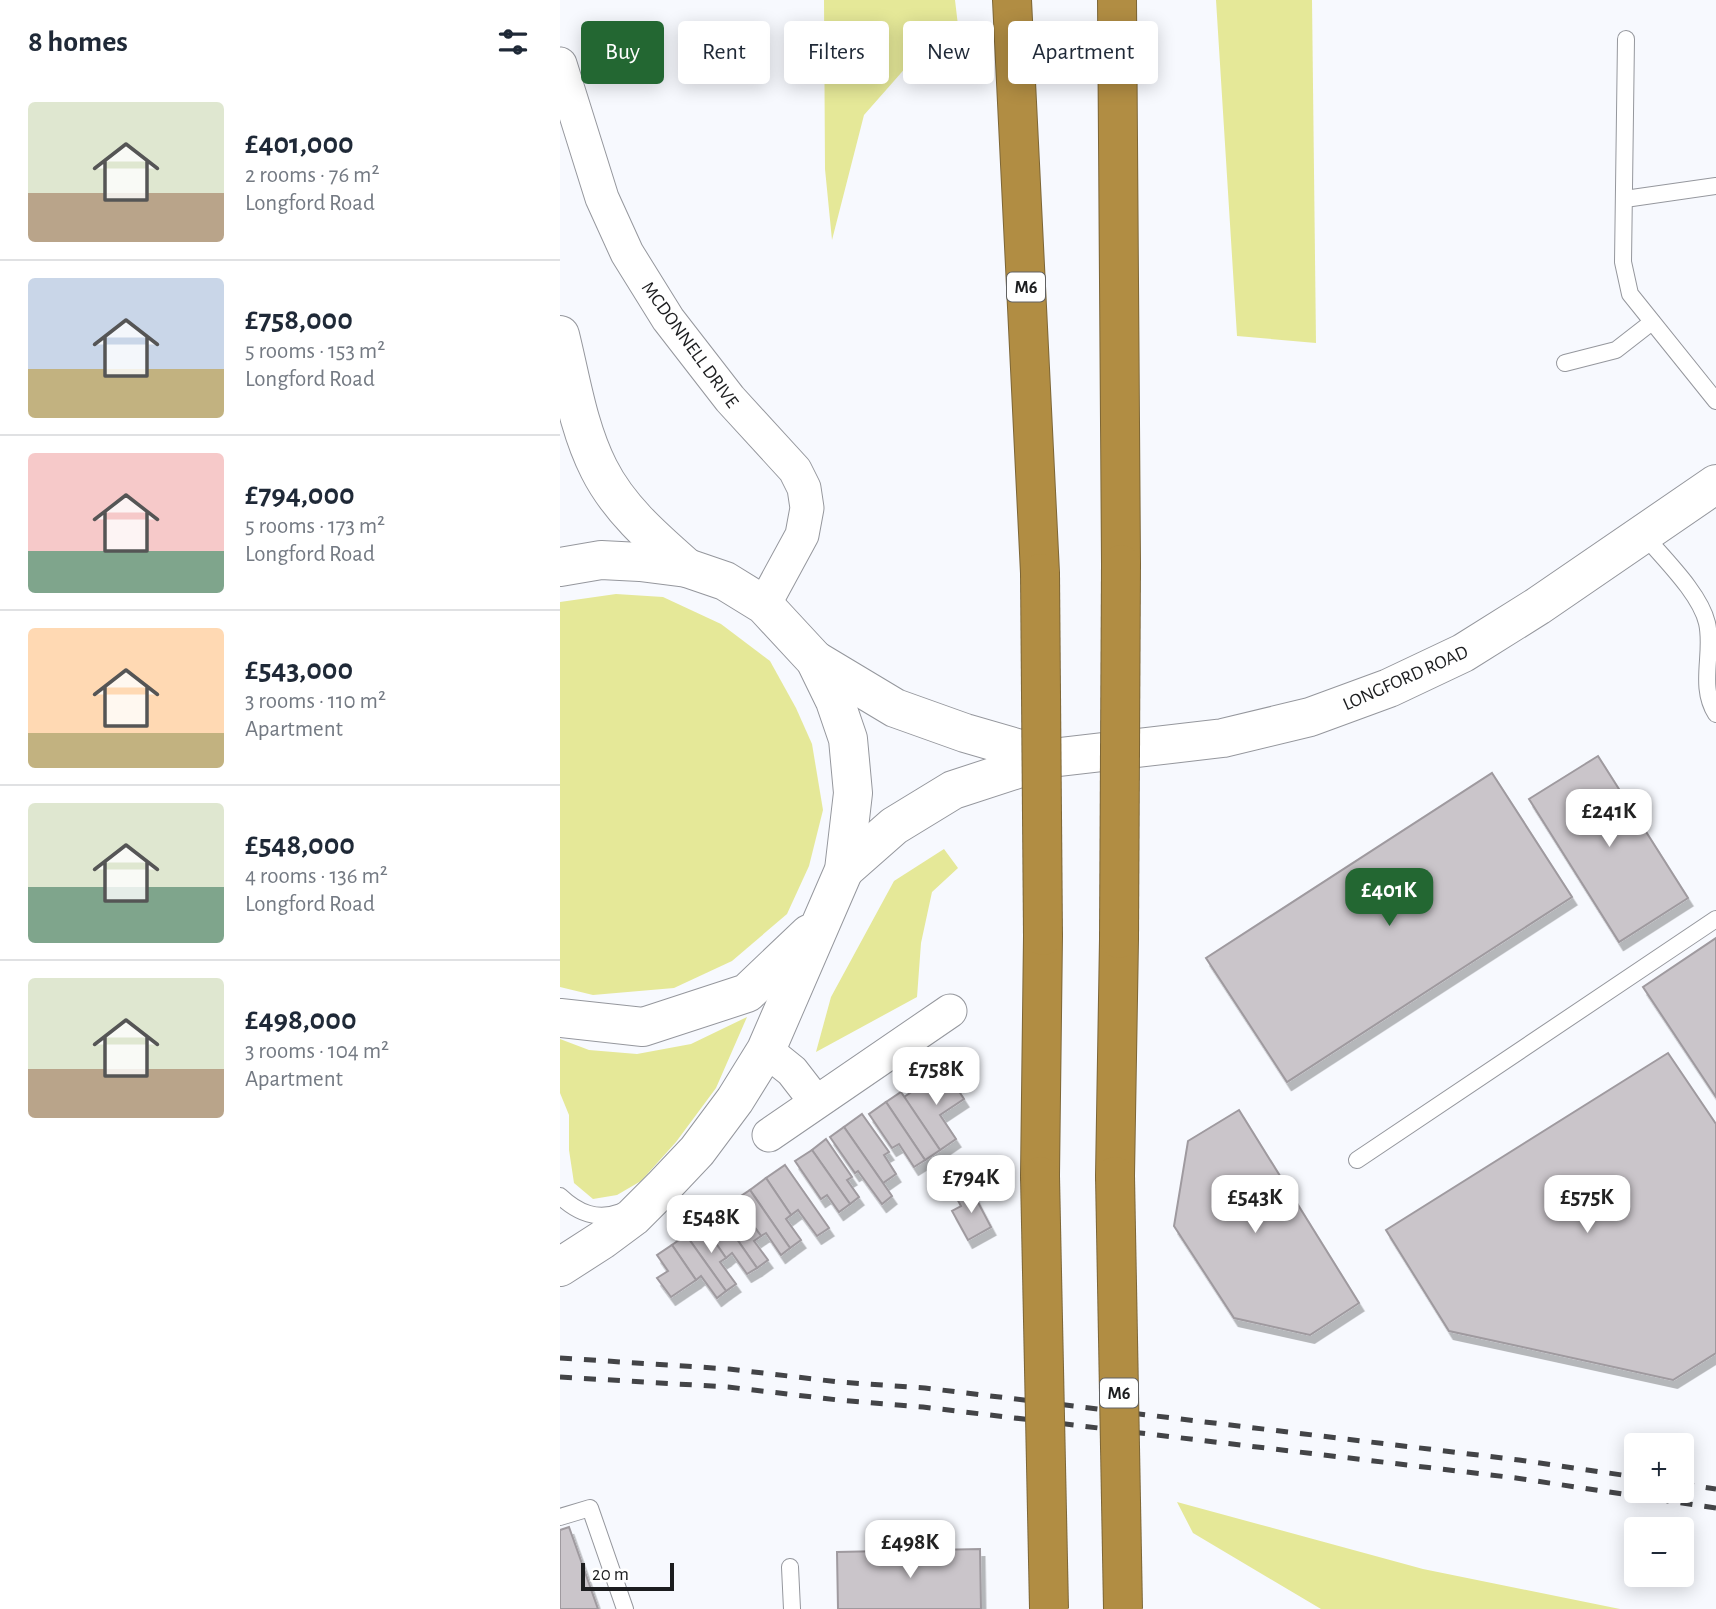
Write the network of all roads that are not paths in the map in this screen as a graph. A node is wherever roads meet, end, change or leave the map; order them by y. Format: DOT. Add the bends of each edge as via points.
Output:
graph roads {
  1 [pos="1012,0"];
  2 [pos="1117,0"];
  3 [pos="1626,39"];
  4 [pos="560,64"];
  5 [pos="1716,186"];
  6 [pos="1625,199"];
  7 [pos="1653,322"];
  8 [pos="560,335"];
  9 [pos="1565,363"];
  10 [pos="1716,401"];
  11 [pos="1716,484"];
  12 [pos="1643,534"];
  13 [pos="560,567"];
  14 [pos="688,568"];
  15 [pos="764,605"];
  16 [pos="816,660"];
  17 [pos="1716,714"];
  18 [pos="1051,758"];
  19 [pos="844,870"];
  20 [pos="1716,919"];
  21 [pos="820,923"];
  22 [pos="950,1011"];
  23 [pos="560,1018"];
  24 [pos="766,1050"];
  25 [pos="816,1102"];
  26 [pos="769,1135"];
  27 [pos="1357,1160"];
  28 [pos="662,1188"];
  29 [pos="560,1196"];
  30 [pos="560,1267"];
  31 [pos="560,1517"];
  32 [pos="790,1567"];
  33 [pos="625,1609"];
  34 [pos="792,1609"];
  35 [pos="1049,1609"];
  36 [pos="1124,1609"];
  1 -- 35 [label="highway, M6, bridge" via="1040,573 1040,1176"];
  2 -- 36 [label="highway, M6, bridge" via="1121,564 1115,1176"];
  3 -- 6 [label="lane"];
  4 -- 15 [label="street, MCDONNELL DRIVE" via="602,198 626,253 668,319 730,399 795,470 804,488 807,508 802,535"];
  5 -- 6 [label="lane"];
  6 -- 7 [label="lane" via="1623,262 1630,294"];
  7 -- 9 [label="lane" via="1616,350"];
  7 -- 10 [label="lane"];
  8 -- 14 [label="main road" via="580,419 598,468 630,513"];
  11 -- 12 [label="main road, LONGFORD ROAD"];
  12 -- 17 [label="lane" via="1698,602 1706,619 1708,693"];
  12 -- 18 [label="main road, LONGFORD ROAD" via="1463,653 1389,688 1310,717 1223,737"];
  13 -- 14 [label="main road, LONGFORD ROAD" via="601,560"];
  14 -- 15 [label="main road, LONGFORD ROAD" via="725,581"];
  15 -- 16 [label="main road, LONGFORD ROAD"];
  16 -- 18 [label="main road, LONGFORD ROAD" via="895,708"];
  16 -- 19 [label="main road, LONGFORD ROAD" via="848,739 853,793"];
  18 -- 19 [label="main road, LONGFORD ROAD" via="953,790 894,826"];
  19 -- 21 [label="main road, LONGFORD ROAD"];
  20 -- 27 [label="lane"];
  21 -- 23 [label="main road, LONGFORD ROAD" via="747,993 643,1027"];
  21 -- 24 [label="main road, LONGFORD ROAD"];
  22 -- 25 [label="street"];
  24 -- 25 [label="street" via="792,1071"];
  24 -- 28 [label="main road, LONGFORD ROAD" via="697,1151"];
  25 -- 26 [label="street"];
  28 -- 29 [label="lane, LONGFORD ROAD" via="608,1216 575,1209"];
  28 -- 30 [label="main road, LONGFORD ROAD" via="603,1241"];
  31 -- 33 [label="lane" via="590,1508"];
  32 -- 34 [label="lane"];
}
